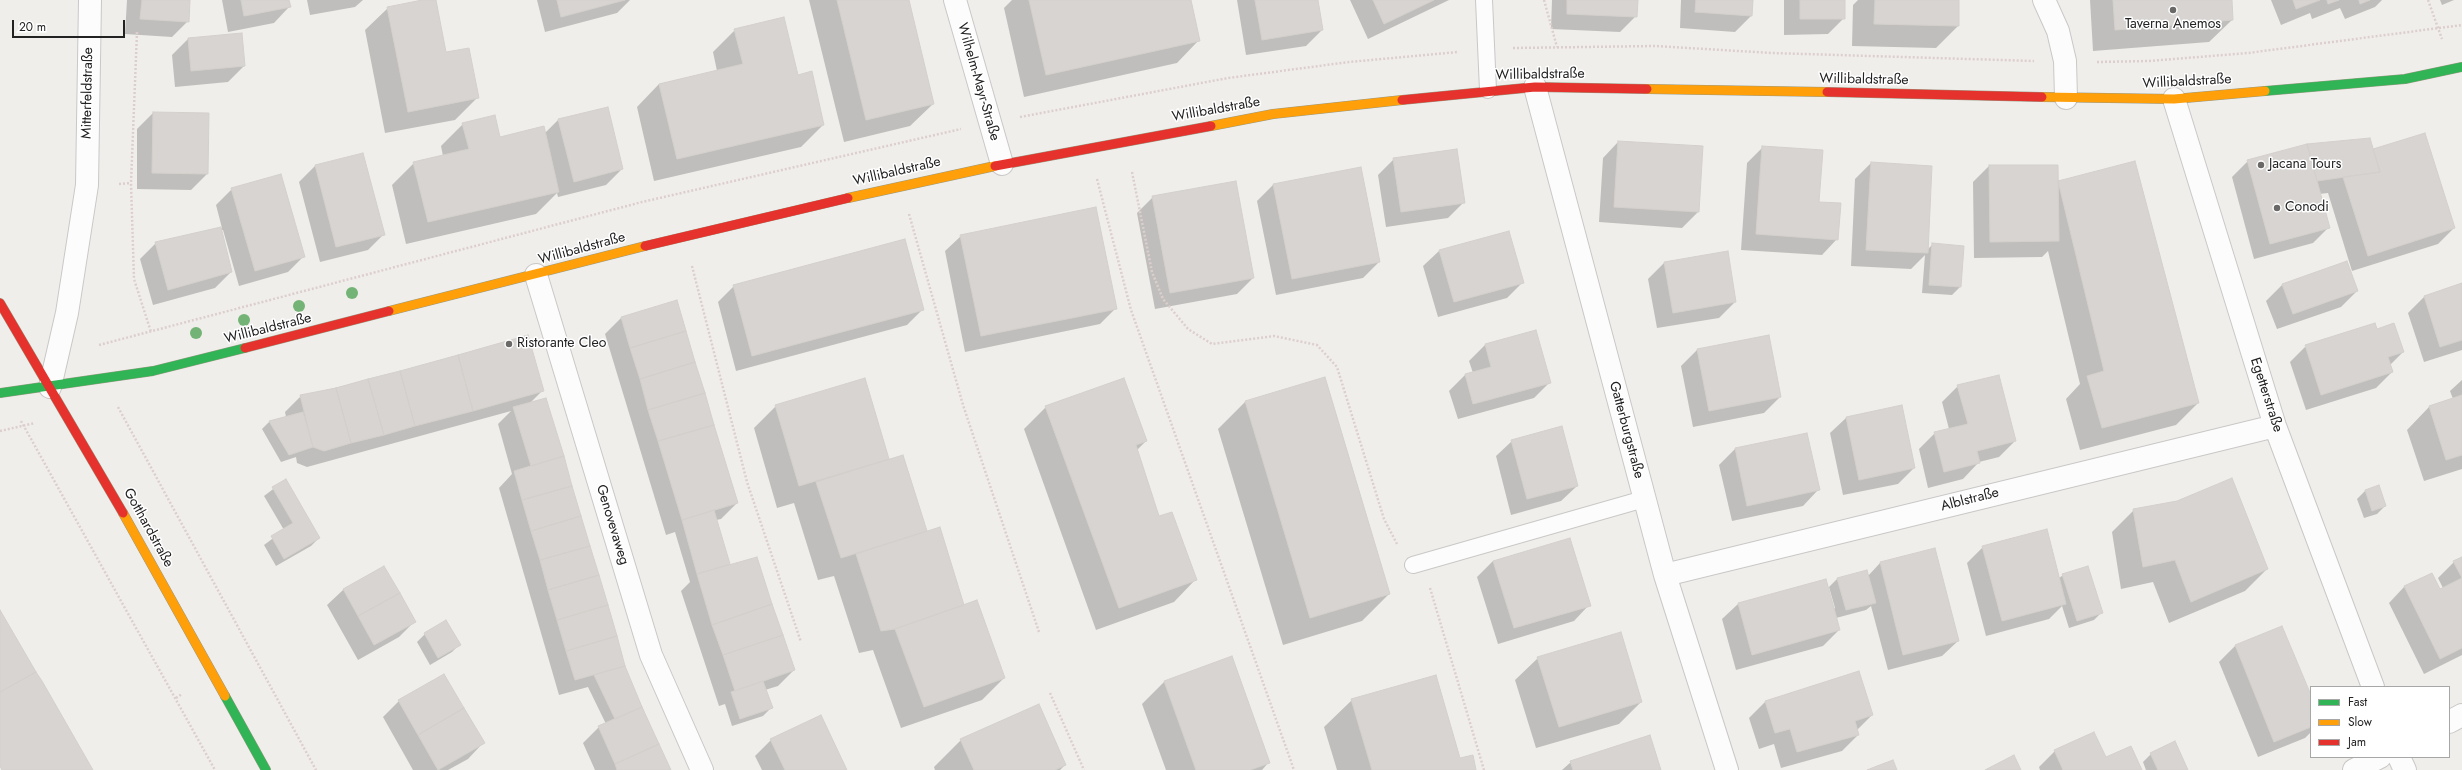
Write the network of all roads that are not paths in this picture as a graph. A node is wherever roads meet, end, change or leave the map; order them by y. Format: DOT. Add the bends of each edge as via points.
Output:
graph roads {
  1 [pos="90,0"];
  2 [pos="955,0"];
  3 [pos="1484,0"];
  4 [pos="2044,0"];
  5 [pos="2457,68"];
  6 [pos="1535,87"];
  7 [pos="1488,90"];
  8 [pos="2066,98"];
  9 [pos="2174,99"];
  10 [pos="1002,164"];
  11 [pos="536,275"];
  12 [pos="0,303"];
  13 [pos="50,387"];
  14 [pos="0,393"];
  15 [pos="2275,426"];
  16 [pos="1644,499"];
  17 [pos="1412,565"];
  18 [pos="1665,575"];
  19 [pos="2373,686"];
  20 [pos="2462,715"];
  21 [pos="2450,721"];
  22 [pos="2378,758"];
  23 [pos="2399,758"];
  24 [pos="266,770"];
  25 [pos="702,770"];
  26 [pos="1726,770"];
  27 [pos="2354,770"];
  28 [pos="2405,770"];
  1 -- 13 [label="street, Mitterfeldstraße" via="87,185 76,264"];
  2 -- 10 [label="street, Wilhelm-Mayr-Straße"];
  3 -- 7 [label="lane"];
  4 -- 8 [label="street" via="2058,31 2065,61"];
  5 -- 9 [label="street, Willibaldstraße" via="2405,79"];
  6 -- 7 [label="street, Willibaldstraße"];
  6 -- 8 [label="street, Willibaldstraße"];
  6 -- 16 [label="street, Gatterburgstraße"];
  7 -- 10 [label="street, Willibaldstraße" via="1273,114"];
  8 -- 9 [label="street, Willibaldstraße"];
  9 -- 15 [label="street, Egetterstraße"];
  10 -- 11 [label="street, Willibaldstraße" via="684,236"];
  11 -- 13 [label="street, Willibaldstraße" via="153,371"];
  11 -- 25 [label="street, Genovevaweg" via="651,655"];
  12 -- 13 [label="street, Gotthardstraße"];
  13 -- 14 [label="street, Willibaldstraße"];
  13 -- 24 [label="street, Gotthardstraße" via="102,475"];
  15 -- 18 [label="street, Alblstraße"];
  15 -- 19 [label="street, Egetterstraße"];
  16 -- 17 [label="lane"];
  16 -- 18 [label="street, Gatterburgstraße"];
  18 -- 26 [label="street, Gatterburgstraße"];
  20 -- 21 [label="street"];
  22 -- 27 [label="street"];
  23 -- 28 [label="street"];
}
